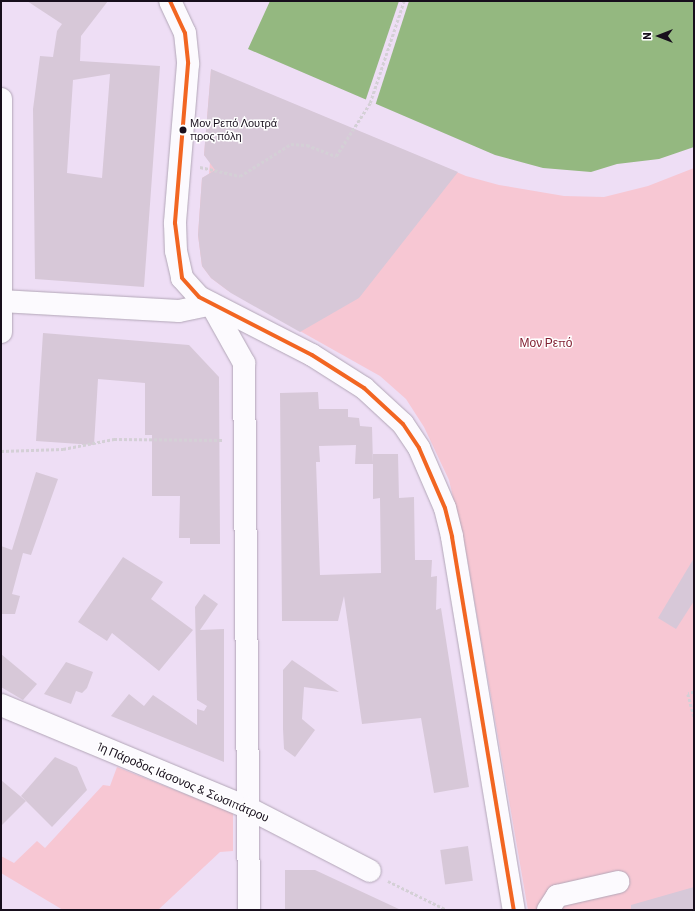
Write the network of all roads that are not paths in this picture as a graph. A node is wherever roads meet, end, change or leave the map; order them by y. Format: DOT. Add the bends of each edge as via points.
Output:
graph roads {
  1 [pos="170,1"];
  2 [pos="1,99"];
  3 [pos="2,301"];
  4 [pos="211,304"];
  5 [pos="1,332"];
  6 [pos="1,705"];
  7 [pos="248,808"];
  8 [pos="370,872"];
  9 [pos="618,882"];
  10 [pos="249,910"];
  11 [pos="514,910"];
  12 [pos="548,910"];
  1 -- 4 [label="street" via="185,33 188,64 176,251 186,286"];
  2 -- 3 [label="street"];
  3 -- 4 [label="street" via="179,311"];
  3 -- 5 [label="street"];
  4 -- 7 [label="street" via="246,369"];
  4 -- 11 [label="street" via="312,355 364,388 403,424 430,469 452,537 464,597"];
  6 -- 7 [label="street, 1η Πάροδος Ιάσονος & Σωσιπάτρου"];
  7 -- 8 [label="street, 1η Πάροδος Ιάσονος & Σωσιπάτρου"];
  7 -- 10 [label="street"];
  9 -- 12 [label="street" via="558,896"];
}
